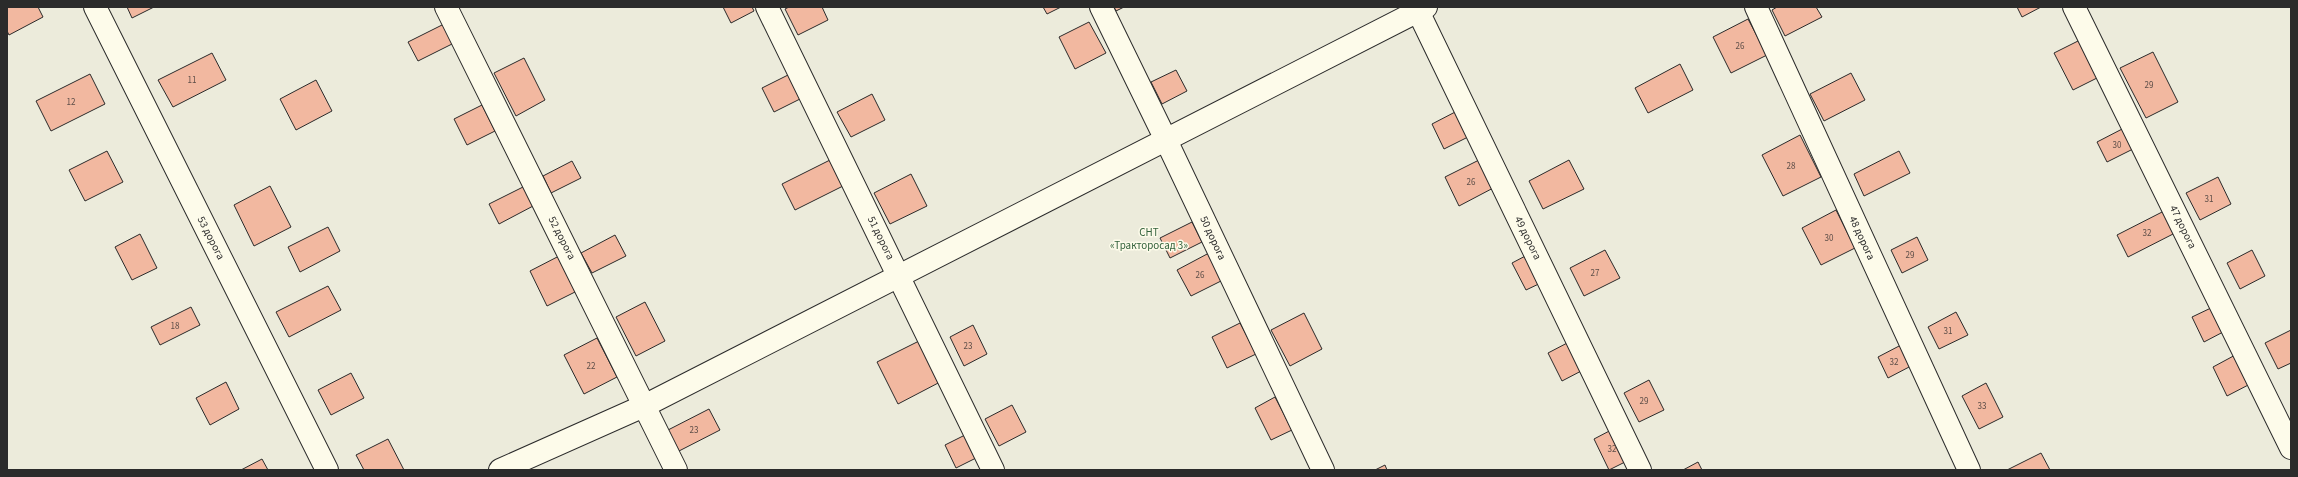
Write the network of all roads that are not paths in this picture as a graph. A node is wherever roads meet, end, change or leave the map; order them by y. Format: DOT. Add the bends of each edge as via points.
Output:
graph roads {
  1 [pos="95,7"];
  2 [pos="446,7"];
  3 [pos="768,7"];
  4 [pos="1101,7"];
  5 [pos="1756,7"];
  6 [pos="2074,7"];
  7 [pos="1420,9"];
  8 [pos="1166,140"];
  9 [pos="900,276"];
  10 [pos="646,405"];
  11 [pos="2291,448"];
  12 [pos="327,470"];
  13 [pos="500,470"];
  14 [pos="676,470"];
  15 [pos="993,470"];
  16 [pos="1323,470"];
  17 [pos="1640,470"];
  18 [pos="1969,470"];
  1 -- 12 [label="street, 53 дорога"];
  2 -- 10 [label="street, 52 дорога"];
  3 -- 9 [label="street, 51 дорога"];
  4 -- 8 [label="street, 50 дорога"];
  5 -- 18 [label="street, 48 дорога"];
  6 -- 11 [label="street, 47 дорога"];
  7 -- 8 [label="street"];
  7 -- 17 [label="street, 49 дорога"];
  8 -- 9 [label="street"];
  8 -- 16 [label="street, 50 дорога"];
  9 -- 10 [label="street"];
  9 -- 15 [label="street, 51 дорога"];
  10 -- 13 [label="street"];
  10 -- 14 [label="street, 52 дорога"];
}
